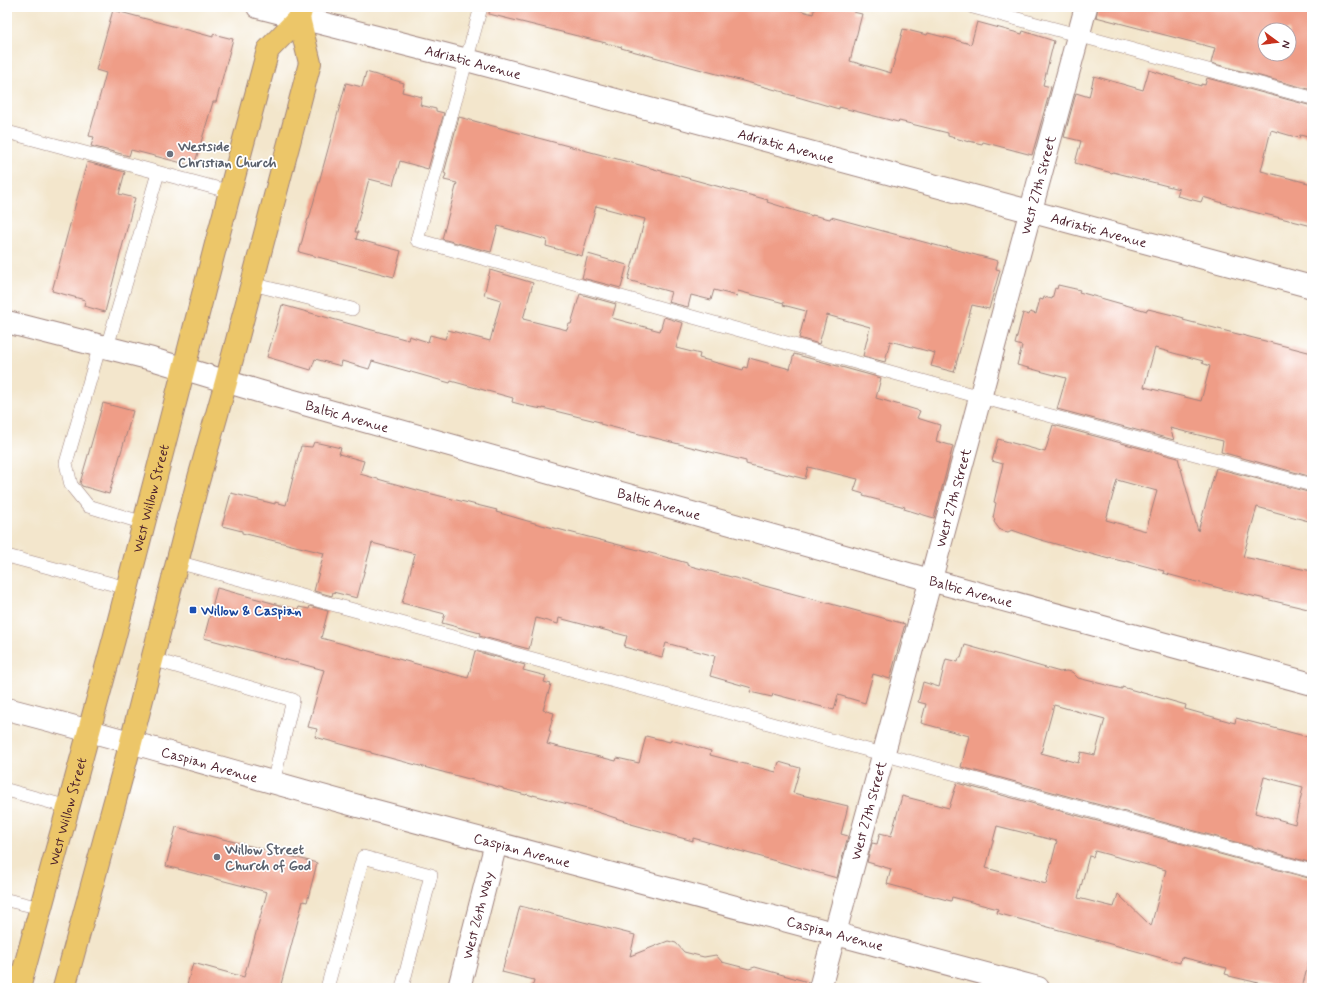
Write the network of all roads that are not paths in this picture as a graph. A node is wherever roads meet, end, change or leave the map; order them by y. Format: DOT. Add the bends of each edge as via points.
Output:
graph roads {
  1 [pos="258,7"];
  2 [pos="481,7"];
  3 [pos="973,7"];
  4 [pos="1086,7"];
  5 [pos="300,13"];
  6 [pos="1079,35"];
  7 [pos="467,60"];
  8 [pos="1312,98"];
  9 [pos="7,132"];
  10 [pos="158,173"];
  11 [pos="231,192"];
  12 [pos="1030,212"];
  13 [pos="252,284"];
  14 [pos="1312,288"];
  15 [pos="352,309"];
  16 [pos="7,322"];
  17 [pos="103,346"];
  18 [pos="184,369"];
  19 [pos="226,382"];
  20 [pos="980,396"];
  21 [pos="1312,485"];
  22 [pos="144,523"];
  23 [pos="7,556"];
  24 [pos="177,562"];
  25 [pos="930,580"];
  26 [pos="127,588"];
  27 [pos="152,659"];
  28 [pos="1312,684"];
  29 [pos="7,709"];
  30 [pos="89,731"];
  31 [pos="131,742"];
  32 [pos="883,754"];
  33 [pos="273,782"];
  34 [pos="7,790"];
  35 [pos="68,807"];
  36 [pos="496,843"];
  37 [pos="1312,871"];
  38 [pos="7,900"];
  39 [pos="41,908"];
  40 [pos="834,932"];
  41 [pos="19,988"];
  42 [pos="64,988"];
  43 [pos="327,988"];
  44 [pos="402,988"];
  45 [pos="459,988"];
  46 [pos="820,988"];
  47 [pos="1038,988"];
  1 -- 5 [label="street, Adriatic Avenue"];
  2 -- 7 [label="lane"];
  3 -- 6 [label="lane"];
  4 -- 6 [label="street, West 27th Street"];
  5 -- 7 [label="street, Adriatic Avenue"];
  5 -- 11 [label="main road, West Willow Street" via="268,50"];
  5 -- 13 [label="main road" via="310,62"];
  6 -- 8 [label="lane"];
  6 -- 12 [label="street, West 27th Street"];
  7 -- 12 [label="street, Adriatic Avenue"];
  7 -- 20 [label="lane" via="417,240"];
  9 -- 10 [label="lane"];
  10 -- 11 [label="lane"];
  10 -- 17 [label="lane"];
  11 -- 18 [label="main road, West Willow Street"];
  12 -- 14 [label="street, Adriatic Avenue"];
  12 -- 20 [label="street, West 27th Street"];
  13 -- 15 [label="lane"];
  13 -- 19 [label="main road"];
  16 -- 17 [label="street, Baltic Avenue"];
  17 -- 18 [label="street, Baltic Avenue"];
  17 -- 22 [label="lane" via="66,463 71,486 88,506"];
  18 -- 19 [label="street, Baltic Avenue"];
  18 -- 22 [label="main road, West Willow Street"];
  19 -- 24 [label="main road"];
  19 -- 25 [label="street, Baltic Avenue"];
  20 -- 21 [label="lane"];
  20 -- 25 [label="street, West 27th Street"];
  22 -- 26 [label="main road, West Willow Street"];
  23 -- 26 [label="lane"];
  24 -- 27 [label="main road"];
  24 -- 32 [label="lane"];
  25 -- 28 [label="street, Baltic Avenue"];
  25 -- 32 [label="street, West 27th Street"];
  26 -- 30 [label="main road, West Willow Street"];
  27 -- 31 [label="main road"];
  27 -- 33 [label="lane" via="293,700"];
  29 -- 30 [label="street, Caspian Avenue"];
  30 -- 31 [label="street, Caspian Avenue"];
  30 -- 35 [label="main road, West Willow Street"];
  31 -- 33 [label="street, Caspian Avenue"];
  31 -- 42 [label="main road"];
  32 -- 37 [label="lane"];
  32 -- 40 [label="street, West 27th Street"];
  33 -- 36 [label="street, Caspian Avenue"];
  34 -- 35 [label="lane"];
  35 -- 39 [label="main road, West Willow Street"];
  36 -- 40 [label="street, Caspian Avenue"];
  36 -- 45 [label="street, West 26th Way"];
  38 -- 39 [label="lane"];
  39 -- 41 [label="main road, West Willow Street"];
  40 -- 46 [label="street, West 27th Street"];
  40 -- 47 [label="street, Caspian Avenue"];
  43 -- 44 [label="lane" via="363,858 431,875"];
}
